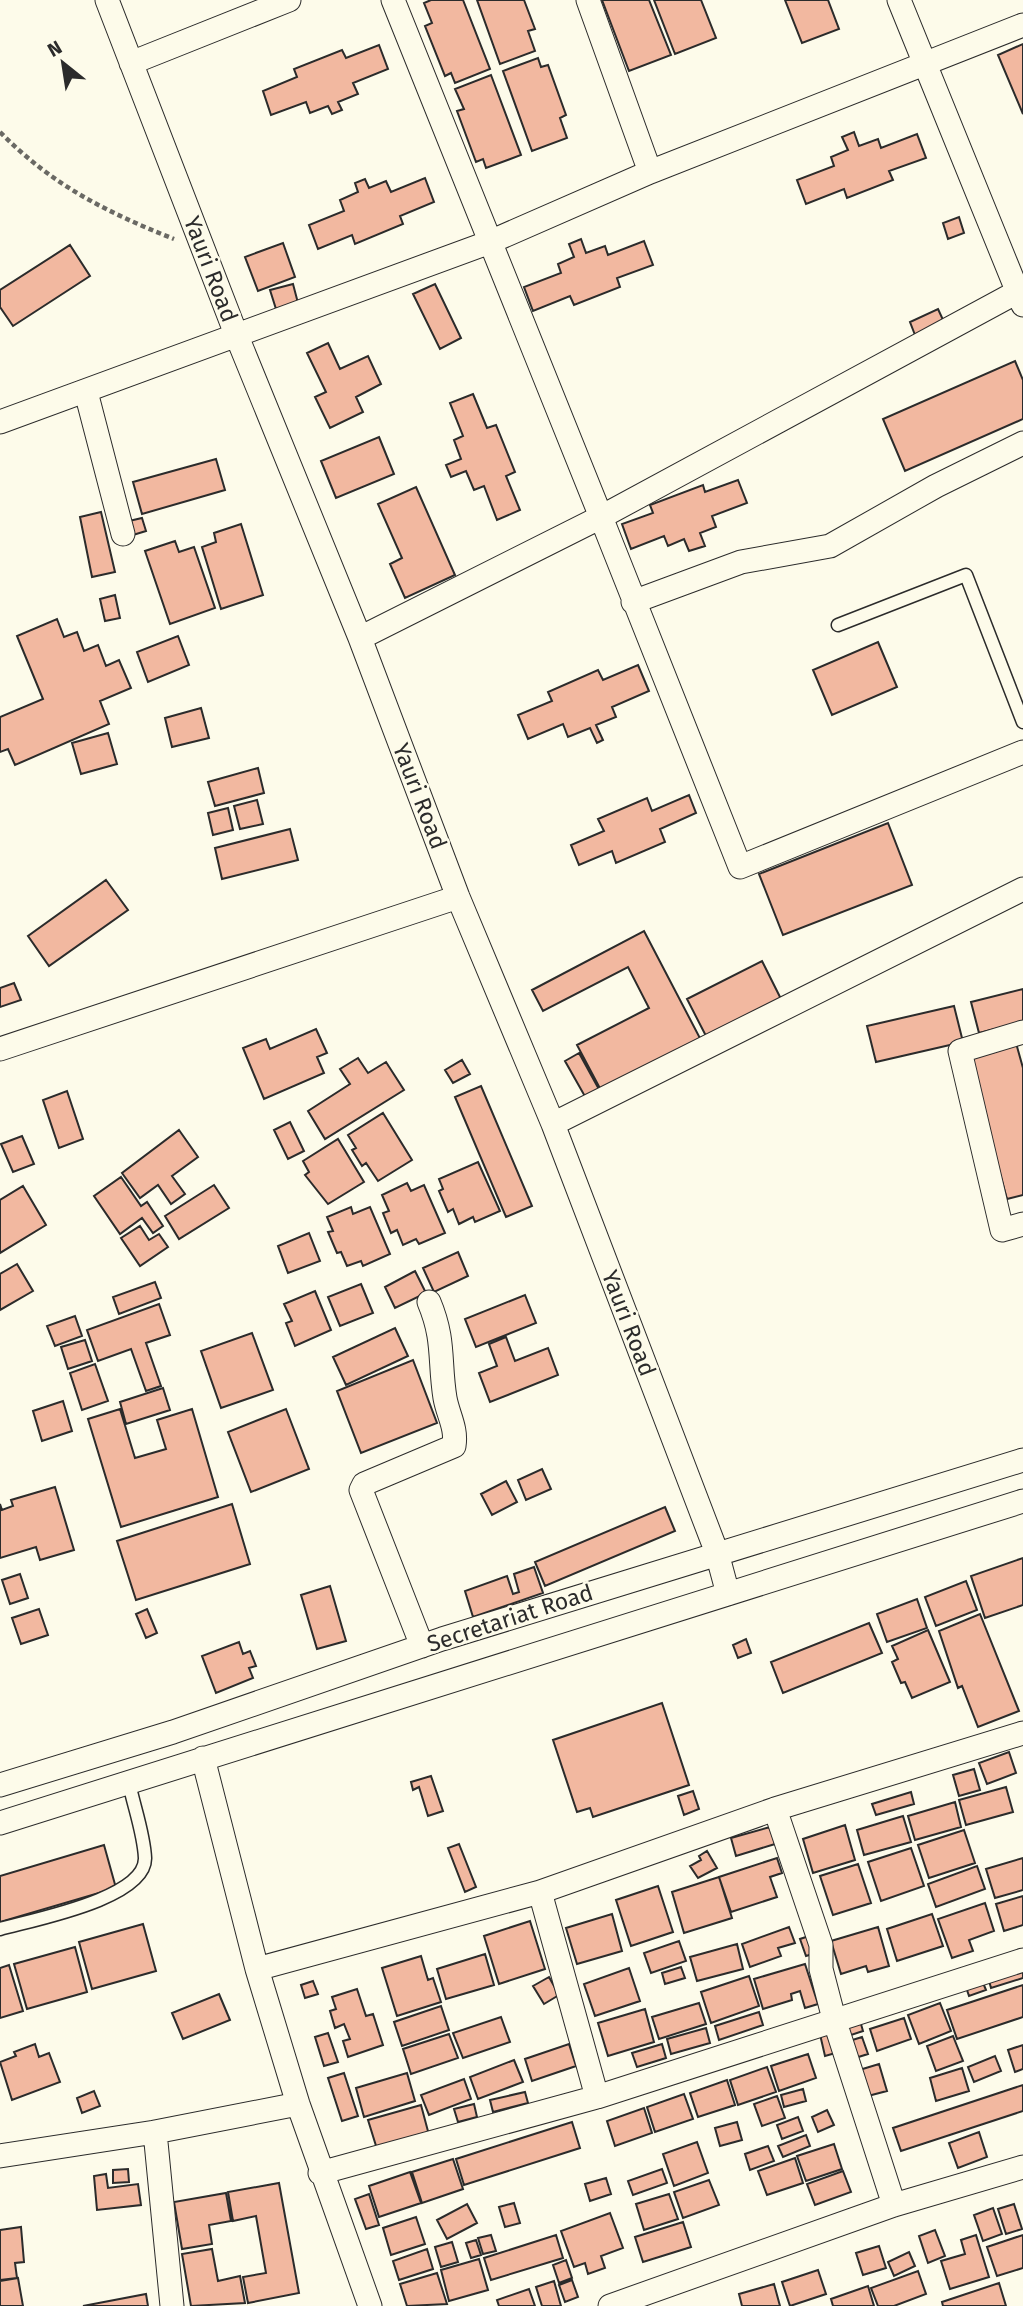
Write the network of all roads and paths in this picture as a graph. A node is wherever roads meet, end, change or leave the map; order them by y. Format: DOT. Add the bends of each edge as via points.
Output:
graph roads {
  1 [pos="107,0"];
  2 [pos="289,0"];
  3 [pos="393,0"];
  4 [pos="588,0"];
  5 [pos="899,0"];
  6 [pos="1023,25"];
  7 [pos="131,63"];
  8 [pos="924,64"];
  9 [pos="0,132"];
  10 [pos="650,172"];
  11 [pos="490,242"];
  12 [pos="204,251"];
  13 [pos="1020,299"];
  14 [pos="236,334"];
  15 [pos="86,392"];
  16 [pos="0,422"];
  17 [pos="1023,443"];
  18 [pos="601,517"];
  19 [pos="123,534"];
  20 [pos="633,602"];
  21 [pos="838,625"];
  22 [pos="360,638"];
  23 [pos="1023,722"];
  24 [pos="1023,752"];
  25 [pos="1023,890"];
  26 [pos="458,897"];
  27 [pos="1023,1032"];
  28 [pos="0,1049"];
  29 [pos="553,1124"];
  30 [pos="1023,1224"];
  31 [pos="429,1302"];
  32 [pos="1023,1460"];
  33 [pos="1023,1501"];
  34 [pos="717,1553"];
  35 [pos="728,1594"];
  36 [pos="422,1646"];
  37 [pos="1023,1733"];
  38 [pos="203,1758"];
  39 [pos="129,1783"];
  40 [pos="0,1785"];
  41 [pos="775,1809"];
  42 [pos="0,1823"];
  43 [pos="540,1892"];
  44 [pos="0,1929"];
  45 [pos="1023,1960"];
  46 [pos="257,1969"];
  47 [pos="834,2019"];
  48 [pos="597,2097"];
  49 [pos="298,2104"];
  50 [pos="155,2132"];
  51 [pos="0,2156"];
  52 [pos="1023,2167"];
  53 [pos="320,2173"];
  54 [pos="894,2205"];
  55 [pos="659,2298"];
  56 [pos="172,2306"];
  57 [pos="370,2306"];
  58 [pos="610,2306"];
  1 -- 7 [label="street, Yauri Road"];
  2 -- 7 [label="street"];
  3 -- 11 [label="street"];
  4 -- 10 [label="street"];
  5 -- 8 [label="street"];
  6 -- 8 [label="street"];
  7 -- 12 [label="street, Yauri Road"];
  8 -- 10 [label="street"];
  8 -- 13 [label="street"];
  9 -- 12 [label="path" via="31,164 76,194"];
  10 -- 11 [label="street"];
  11 -- 14 [label="street"];
  11 -- 18 [label="street"];
  12 -- 14 [label="street, Yauri Road"];
  13 -- 18 [label="street"];
  14 -- 15 [label="street"];
  14 -- 22 [label="street, Yauri Road"];
  15 -- 16 [label="street"];
  15 -- 19 [label="street"];
  17 -- 20 [label="street" via="830,546 741,562"];
  18 -- 20 [label="street"];
  18 -- 22 [label="street"];
  20 -- 24 [label="street" via="740,867"];
  21 -- 23 [label="lane" via="966,575"];
  22 -- 26 [label="street, Yauri Road"];
  25 -- 29 [label="street"];
  26 -- 28 [label="street"];
  26 -- 29 [label="street, Yauri Road"];
  27 -- 30 [label="street" via="960,1051 1002,1230"];
  29 -- 34 [label="street, Yauri Road"];
  31 -- 36 [label="street" via="440,1328 454,1446 364,1484 361,1490"];
  32 -- 34 [label="street, Secretariat Road"];
  33 -- 35 [label="street, Secretariat Road"];
  34 -- 35 [label="street, Yauri Road"];
  34 -- 36 [label="street, Secretariat Road"];
  35 -- 38 [label="street, Secretariat Road"];
  36 -- 40 [label="street, Secretariat Road"];
  37 -- 41 [label="street"];
  38 -- 39 [label="street, Secretariat Road"];
  38 -- 46 [label="street"];
  39 -- 42 [label="street, Secretariat Road"];
  39 -- 44 [label="lane" via="145,1860 139,1875 105,1898"];
  41 -- 43 [label="street"];
  41 -- 47 [label="street" via="821,1945 821,1969"];
  43 -- 46 [label="street"];
  43 -- 48 [label="street"];
  45 -- 47 [label="street"];
  46 -- 49 [label="street"];
  47 -- 48 [label="street"];
  47 -- 54 [label="street"];
  48 -- 53 [label="street"];
  49 -- 50 [label="street"];
  49 -- 53 [label="street"];
  50 -- 51 [label="street"];
  50 -- 56 [label="street"];
  52 -- 54 [label="street"];
  53 -- 57 [label="street"];
  54 -- 55 [label="street"];
  55 -- 58 [label="street"];
}
